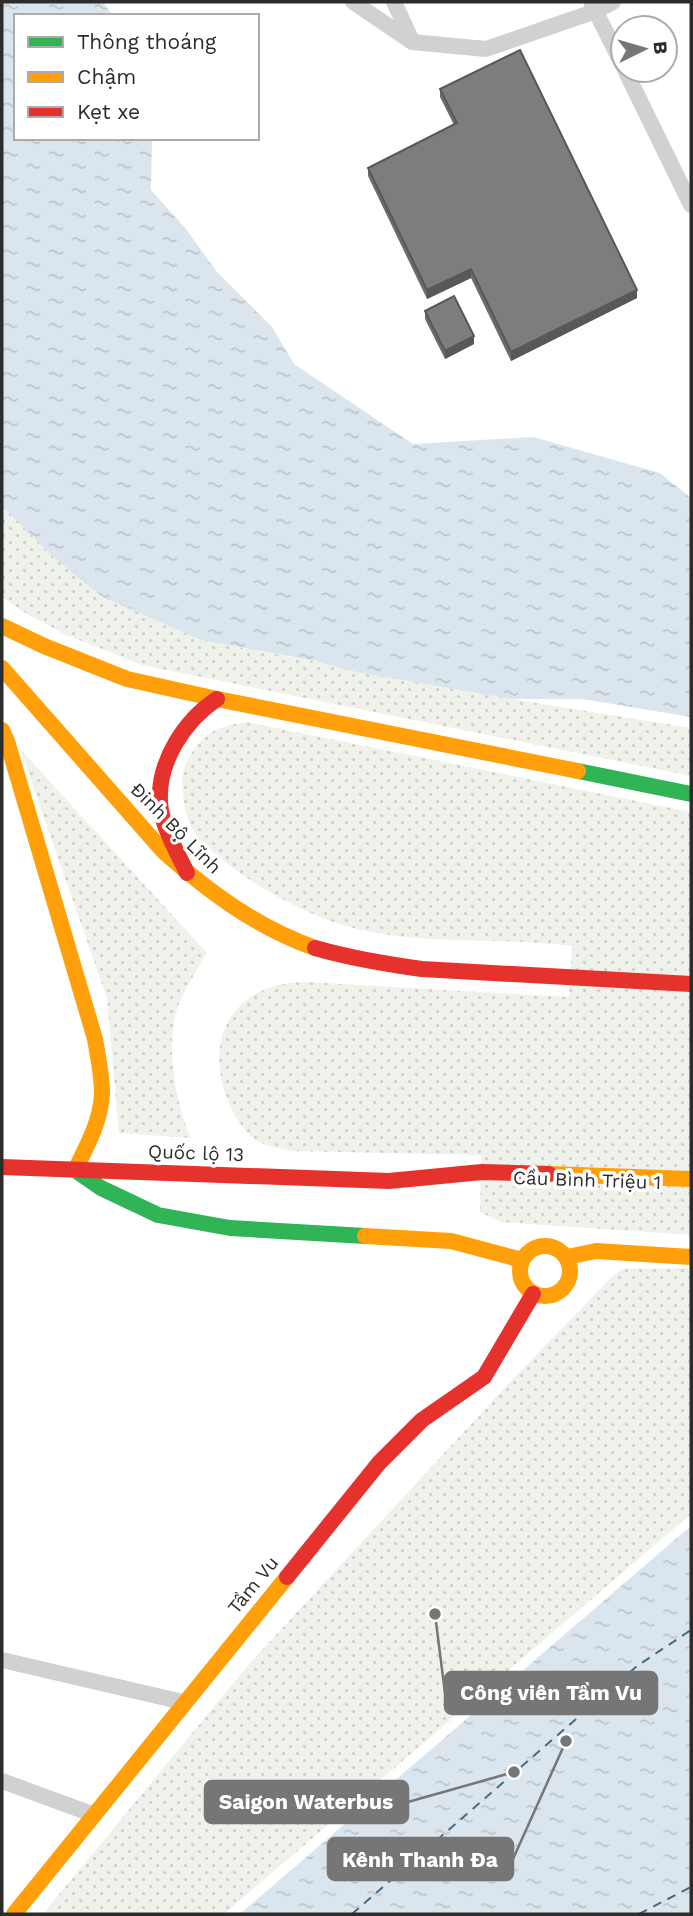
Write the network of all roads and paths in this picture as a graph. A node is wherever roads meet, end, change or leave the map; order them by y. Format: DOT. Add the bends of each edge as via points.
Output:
graph roads {
  1 [pos="353,2"];
  2 [pos="394,2"];
  3 [pos="614,2"];
  4 [pos="593,6"];
  5 [pos="609,38"];
  6 [pos="412,42"];
  7 [pos="632,84"];
  8 [pos="691,205"];
  9 [pos="2,626"];
  10 [pos="2,668"];
  11 [pos="217,699"];
  12 [pos="4,737"];
  13 [pos="691,794"];
  14 [pos="187,873"];
  15 [pos="691,984"];
  16 [pos="2,1167"];
  17 [pos="75,1170"];
  18 [pos="482,1172"];
  19 [pos="691,1179"];
  20 [pos="390,1181"];
  21 [pos="442,1191"];
  22 [pos="567,1257"];
  23 [pos="691,1257"];
  24 [pos="522,1260"];
  25 [pos="533,1294"];
  26 [pos="2,1660"];
  27 [pos="184,1702"];
  28 [pos="2,1781"];
  29 [pos="95,1815"];
  30 [pos="14,1914"];
  1 -- 6 [label="lane"];
  2 -- 6 [label="lane"];
  3 -- 4 [label="lane"];
  4 -- 5 [label="lane"];
  4 -- 6 [label="lane" via="486,49"];
  7 -- 8 [label="lane"];
  9 -- 11 [label="street" via="127,679"];
  10 -- 14 [label="street, Đinh Bộ Lĩnh"];
  11 -- 13 [label="street"];
  11 -- 14 [label="street" via="183,732 163,774 160,802"];
  12 -- 17 [label="street" via="100,1064 103,1095 98,1118"];
  14 -- 15 [label="street, Đinh Bộ Lĩnh" via="268,929 343,957 422,970"];
  16 -- 17 [label="street, Quốc lộ 13"];
  17 -- 20 [label="street, Quốc lộ 13"];
  17 -- 24 [label="street" via="158,1215 230,1228 451,1241"];
  18 -- 19 [label="street, Cầu Bình Triệu 1"];
  18 -- 20 [label="street, Quốc lộ 13"];
  20 -- 21 [label="street, Quốc lộ 13"];
  22 -- 23 [label="street" via="596,1251"];
  22 -- 24 [label="street" via="550,1246 539,1246"];
  22 -- 25 [label="street" via="569,1280 564,1290 554,1296"];
  24 -- 25 [label="street" via="521,1280"];
  25 -- 27 [label="street, Tầm Vu" via="484,1377 422,1420 379,1463"];
  26 -- 27 [label="lane"];
  27 -- 29 [label="street, Tầm Vu"];
  28 -- 29 [label="lane"];
  29 -- 30 [label="street, Tầm Vu"];
}
